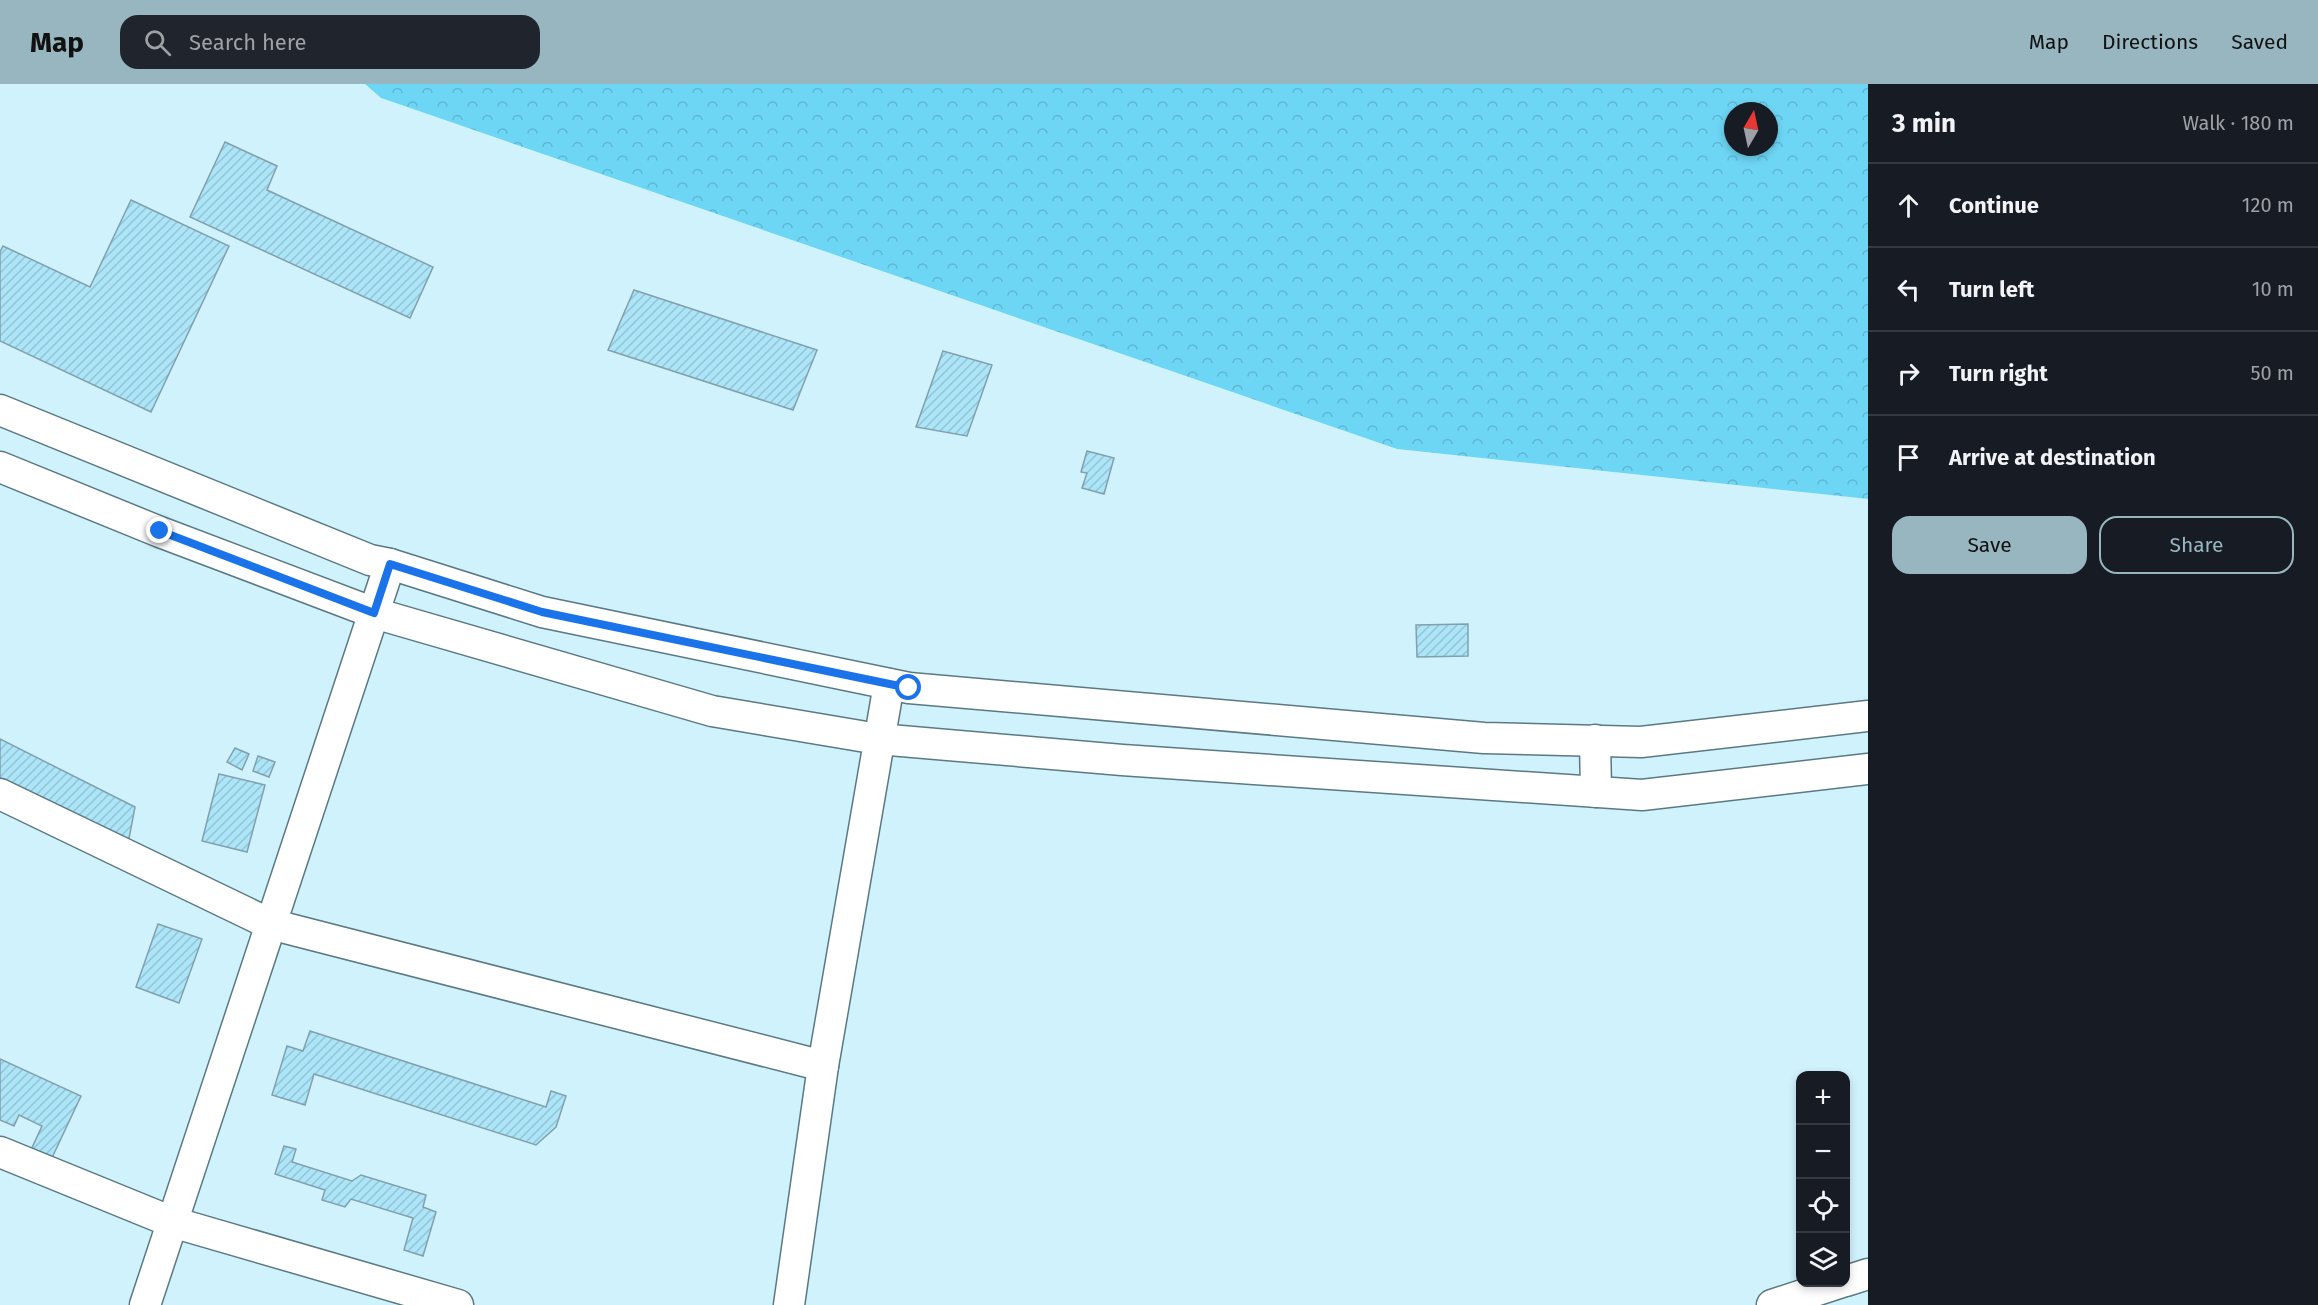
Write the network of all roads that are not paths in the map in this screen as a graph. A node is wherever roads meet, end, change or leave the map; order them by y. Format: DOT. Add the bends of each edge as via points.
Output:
graph roads {
  1 [pos="0,410"];
  2 [pos="0,467"];
  3 [pos="390,564"];
  4 [pos="374,613"];
  5 [pos="889,684"];
  6 [pos="1868,716"];
  7 [pos="878,739"];
  8 [pos="1595,741"];
  9 [pos="1868,769"];
  10 [pos="1596,792"];
  11 [pos="0,794"];
  12 [pos="270,924"];
  13 [pos="823,1066"];
  14 [pos="0,1152"];
  15 [pos="172,1222"];
  16 [pos="1868,1274"];
  17 [pos="1850,1280"];
  18 [pos="1828,1287"];
  19 [pos="145,1305"];
  20 [pos="458,1305"];
  21 [pos="789,1305"];
  22 [pos="1772,1305"];
  1 -- 3 [label="street" via="370,560"];
  2 -- 4 [label="street"];
  3 -- 4 [label="street"];
  3 -- 5 [label="street" via="542,612"];
  4 -- 7 [label="street" via="712,711"];
  4 -- 12 [label="street"];
  5 -- 7 [label="street"];
  5 -- 8 [label="street" via="921,690 1473,737"];
  6 -- 8 [label="street" via="1641,742"];
  7 -- 10 [label="street"];
  7 -- 13 [label="street"];
  8 -- 10 [label="street"];
  9 -- 10 [label="street" via="1642,795"];
  11 -- 12 [label="street"];
  12 -- 13 [label="street"];
  12 -- 15 [label="street"];
  13 -- 21 [label="street"];
  14 -- 15 [label="street"];
  15 -- 19 [label="street"];
  15 -- 20 [label="street"];
  16 -- 17 [label="street"];
  18 -- 22 [label="street"];
}
